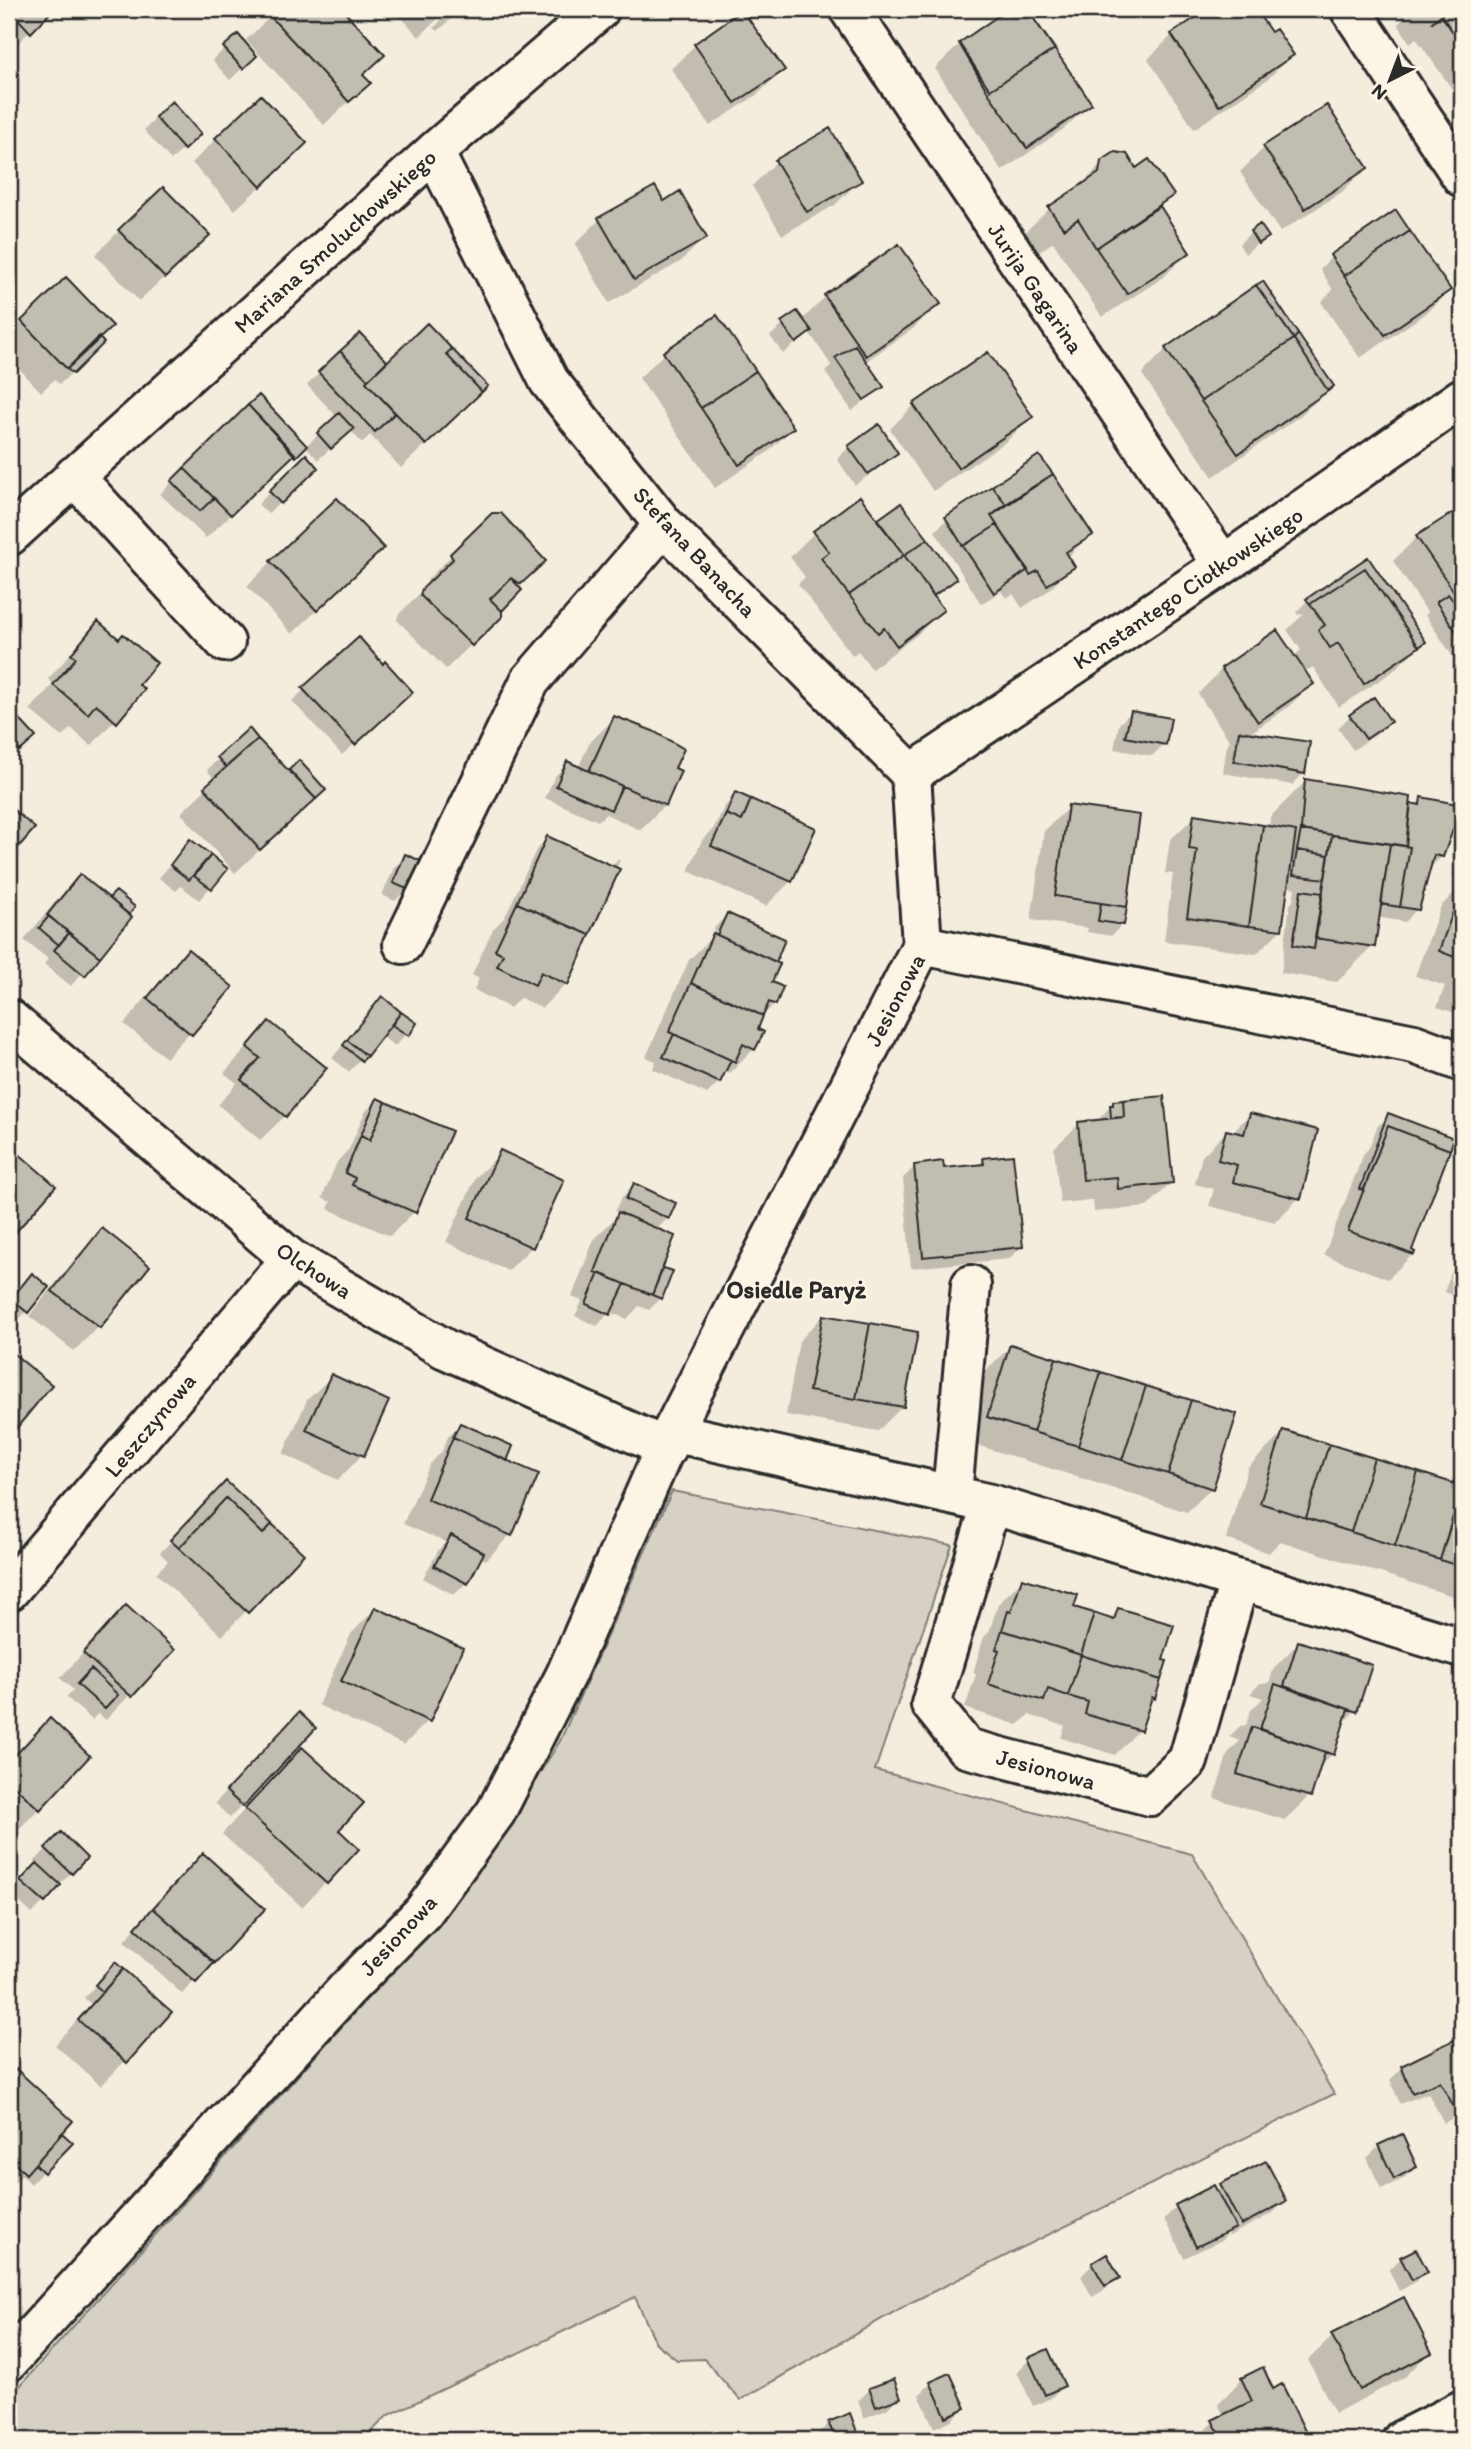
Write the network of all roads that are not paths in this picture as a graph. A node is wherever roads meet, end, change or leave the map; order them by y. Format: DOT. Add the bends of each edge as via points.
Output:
graph roads {
  1 [pos="600,9"];
  2 [pos="849,9"];
  3 [pos="1350,9"];
  4 [pos="434,152"];
  5 [pos="1462,177"];
  6 [pos="1462,398"];
  7 [pos="74,477"];
  8 [pos="664,525"];
  9 [pos="9,536"];
  10 [pos="1223,565"];
  11 [pos="225,642"];
  12 [pos="911,774"];
  13 [pos="403,944"];
  14 [pos="922,945"];
  15 [pos="9,1019"];
  16 [pos="1462,1062"];
  17 [pos="291,1259"];
  18 [pos="971,1285"];
  19 [pos="669,1440"];
  20 [pos="952,1494"];
  21 [pos="990,1504"];
  22 [pos="1239,1581"];
  23 [pos="9,1591"];
  24 [pos="1462,1648"];
  25 [pos="9,2361"];
  26 [pos="1462,2410"];
  27 [pos="1402,2440"];
  1 -- 4 [label="street, Mariana Smoluchowskiego"];
  2 -- 10 [label="street, Jurija Gagarina"];
  3 -- 5 [label="street"];
  4 -- 7 [label="street, Mariana Smoluchowskiego"];
  4 -- 8 [label="street, Stefana Banacha" via="549,381"];
  6 -- 10 [label="street, Konstantego Ciołkowskiego"];
  7 -- 9 [label="street, Mariana Smoluchowskiego"];
  7 -- 11 [label="street"];
  8 -- 12 [label="street, Stefana Banacha"];
  8 -- 13 [label="street" via="530,681"];
  10 -- 12 [label="street, Konstantego Ciołkowskiego"];
  12 -- 14 [label="street"];
  14 -- 16 [label="street, Jesionowa" via="1414,1044"];
  14 -- 19 [label="street, Jesionowa"];
  15 -- 17 [label="street, Olchowa"];
  17 -- 19 [label="street, Olchowa" via="446,1349"];
  17 -- 23 [label="street, Leszczynowa"];
  18 -- 20 [label="street"];
  19 -- 20 [label="street"];
  19 -- 25 [label="street, Jesionowa" via="566,1674 496,1812 423,1912 346,1990"];
  20 -- 21 [label="street"];
  21 -- 22 [label="street"];
  21 -- 22 [label="street, Jesionowa" via="931,1704 966,1748 1150,1796 1188,1761"];
  22 -- 24 [label="street"];
  26 -- 27 [label="street"];
}
